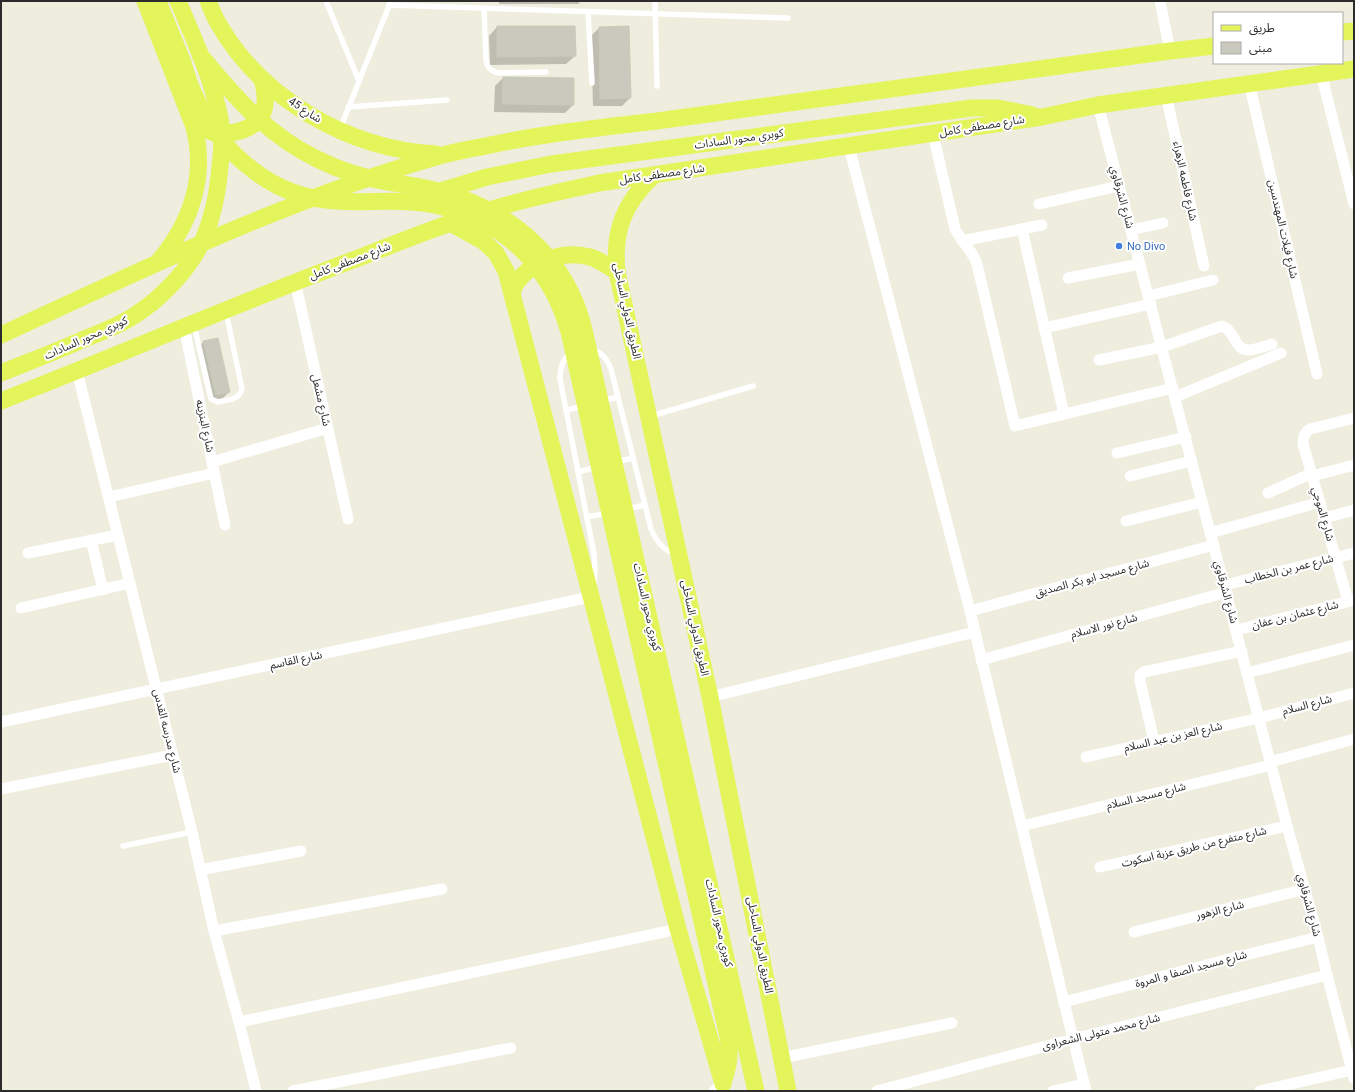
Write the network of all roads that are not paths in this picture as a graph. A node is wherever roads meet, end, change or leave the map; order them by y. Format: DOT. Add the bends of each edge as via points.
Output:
graph roads {
  1 [pos="145,1"];
  2 [pos="158,1"];
  3 [pos="178,1"];
  4 [pos="208,1"];
  5 [pos="326,1"];
  6 [pos="466,1"];
  7 [pos="655,1"];
  8 [pos="1160,1"];
  9 [pos="390,3"];
  10 [pos="461,8"];
  11 [pos="484,8"];
  12 [pos="588,12"];
  13 [pos="655,14"];
  14 [pos="788,18"];
  15 [pos="1354,31"];
  16 [pos="1343,32"];
  17 [pos="1213,46"];
  18 [pos="1170,51"];
  19 [pos="200,55"];
  20 [pos="1354,69"];
  21 [pos="546,72"];
  22 [pos="1321,73"];
  23 [pos="262,80"];
  24 [pos="359,81"];
  25 [pos="592,83"];
  26 [pos="1249,83"];
  27 [pos="657,86"];
  28 [pos="1166,95"];
  29 [pos="448,100"];
  30 [pos="1098,105"];
  31 [pos="348,107"];
  32 [pos="1042,117"];
  33 [pos="194,127"];
  34 [pos="339,131"];
  35 [pos="933,134"];
  36 [pos="849,147"];
  37 [pos="445,154"];
  38 [pos="653,176"];
  39 [pos="1119,186"];
  40 [pos="411,202"];
  41 [pos="1039,204"];
  42 [pos="1354,204"];
  43 [pos="450,223"];
  44 [pos="1163,223"];
  45 [pos="1042,225"];
  46 [pos="1022,229"];
  47 [pos="1131,230"];
  48 [pos="962,241"];
  49 [pos="158,262"];
  50 [pos="1140,264"];
  51 [pos="1204,266"];
  52 [pos="617,272"];
  53 [pos="1068,278"];
  54 [pos="1213,280"];
  55 [pos="295,281"];
  56 [pos="512,293"];
  57 [pos="1150,300"];
  58 [pos="226,310"];
  59 [pos="189,325"];
  60 [pos="1044,328"];
  61 [pos="1,335"];
  62 [pos="1272,344"];
  63 [pos="1162,347"];
  64 [pos="1281,353"];
  65 [pos="1099,360"];
  66 [pos="77,372"];
  67 [pos="1,373"];
  68 [pos="1317,374"];
  69 [pos="753,386"];
  70 [pos="1174,393"];
  71 [pos="618,396"];
  72 [pos="1,401"];
  73 [pos="596,402"];
  74 [pos="588,404"];
  75 [pos="566,410"];
  76 [pos="1064,414"];
  77 [pos="649,416"];
  78 [pos="1354,418"];
  79 [pos="328,428"];
  80 [pos="1186,437"];
  81 [pos="1117,454"];
  82 [pos="633,458"];
  83 [pos="1192,461"];
  84 [pos="1354,465"];
  85 [pos="213,468"];
  86 [pos="578,472"];
  87 [pos="1312,474"];
  88 [pos="1130,476"];
  89 [pos="1268,493"];
  90 [pos="109,497"];
  91 [pos="1202,502"];
  92 [pos="1320,502"];
  93 [pos="645,505"];
  94 [pos="1354,510"];
  95 [pos="587,517"];
  96 [pos="1325,518"];
  97 [pos="348,519"];
  98 [pos="1126,521"];
  99 [pos="225,524"];
  100 [pos="1210,533"];
  101 [pos="118,535"];
  102 [pos="91,540"];
  103 [pos="1214,545"];
  104 [pos="28,553"];
  105 [pos="1354,553"];
  106 [pos="680,555"];
  107 [pos="1336,558"];
  108 [pos="130,583"];
  109 [pos="1226,589"];
  110 [pos="103,590"];
  111 [pos="590,597"];
  112 [pos="637,599"];
  113 [pos="1351,600"];
  114 [pos="21,608"];
  115 [pos="970,611"];
  116 [pos="1237,630"];
  117 [pos="975,632"];
  118 [pos="1354,646"];
  119 [pos="1242,651"];
  120 [pos="982,660"];
  121 [pos="1247,673"];
  122 [pos="157,689"];
  123 [pos="1354,693"];
  124 [pos="710,696"];
  125 [pos="1259,718"];
  126 [pos="1,722"];
  127 [pos="1354,739"];
  128 [pos="1154,741"];
  129 [pos="173,755"];
  130 [pos="1086,757"];
  131 [pos="1271,764"];
  132 [pos="1,789"];
  133 [pos="1022,826"];
  134 [pos="1287,826"];
  135 [pos="192,832"];
  136 [pos="123,846"];
  137 [pos="301,851"];
  138 [pos="1100,867"];
  139 [pos="200,870"];
  140 [pos="442,889"];
  141 [pos="1305,889"];
  142 [pos="678,929"];
  143 [pos="214,931"];
  144 [pos="1134,932"];
  145 [pos="1318,937"];
  146 [pos="1327,975"];
  147 [pos="1064,1002"];
  148 [pos="239,1022"];
  149 [pos="952,1023"];
  150 [pos="1073,1039"];
  151 [pos="511,1048"];
  152 [pos="782,1058"];
  153 [pos="1353,1074"];
  154 [pos="1085,1087"];
  155 [pos="721,1088"];
  156 [pos="256,1091"];
  157 [pos="293,1091"];
  158 [pos="756,1091"];
  159 [pos="788,1091"];
  160 [pos="877,1091"];
  161 [pos="1053,1091"];
  162 [pos="1260,1091"];
  1 -- 33 [label="main road"];
  2 -- 40 [label="main road, كوبري محور السادات" via="201,109 219,136 252,170 280,187 308,197 338,201"];
  3 -- 19 [label="main road, كوبري محور السادات"];
  4 -- 23 [label="main road, شارع 45" via="228,39"];
  5 -- 24 [label="lane"];
  6 -- 10 [label="lane"];
  7 -- 13 [label="lane"];
  8 -- 18 [label="street"];
  9 -- 10 [label="lane"];
  9 -- 24 [label="lane"];
  10 -- 11 [label="lane"];
  11 -- 12 [label="lane"];
  11 -- 21 [label="lane" via="486,59 490,69 499,73"];
  12 -- 13 [label="lane"];
  12 -- 25 [label="lane"];
  13 -- 14 [label="lane"];
  13 -- 27 [label="lane"];
  15 -- 16 [label="main road"];
  17 -- 18 [label="main road"];
  18 -- 37 [label="main road" via="576,130"];
  19 -- 67 [label="main road, كوبري محور السادات" via="220,120 221,156 213,208 194,255 161,294 132,317 112,328"];
  19 -- 112 [label="main road, كوبري محور السادات" via="256,118 299,149 352,173 431,189 478,204 516,227 551,261 569,288 581,316"];
  20 -- 22 [label="main road, شارع مصطفى كامل"];
  22 -- 26 [label="main road, شارع مصطفى كامل"];
  22 -- 42 [label="street"];
  23 -- 33 [label="main road" via="265,104 262,115 250,128 231,134 212,133"];
  23 -- 34 [label="main road, شارع 45" via="299,108"];
  24 -- 31 [label="lane"];
  26 -- 28 [label="main road, شارع مصطفى كامل"];
  26 -- 68 [label="street, شارع فيلات المهندسين"];
  28 -- 30 [label="main road, شارع مصطفى كامل"];
  28 -- 51 [label="street, شارع فاطمه الزهراء"];
  29 -- 31 [label="lane"];
  30 -- 32 [label="main road, شارع مصطفى كامل"];
  30 -- 39 [label="street, شارع الشرقاوي"];
  31 -- 34 [label="lane"];
  32 -- 35 [label="main road, شارع مصطفى كامل"];
  32 -- 40 [label="main road, كوبري محور السادات" via="998,108 972,108 550,164 474,180"];
  33 -- 49 [label="main road" via="199,156 192,205 178,235"];
  34 -- 37 [label="main road, شارع 45" via="387,147 419,153"];
  35 -- 36 [label="main road, شارع مصطفى كامل"];
  35 -- 48 [label="street" via="956,229"];
  36 -- 38 [label="main road, شارع مصطفى كامل"];
  36 -- 115 [label="street"];
  37 -- 49 [label="main road" via="328,193"];
  38 -- 43 [label="main road, شارع مصطفى كامل" via="599,183 546,194"];
  38 -- 52 [label="main road, الطريق الدولي الساحلى" via="637,192 625,212 616,241"];
  39 -- 41 [label="street"];
  39 -- 47 [label="street, شارع الشرقاوي"];
  40 -- 112 [label="main road, كوبري محور السادات" via="452,209 493,228 530,258 554,292 569,332"];
  43 -- 55 [label="main road, شارع مصطفى كامل"];
  43 -- 56 [label="main road" via="483,241 496,253 506,272"];
  44 -- 47 [label="street"];
  45 -- 46 [label="street"];
  46 -- 48 [label="street"];
  46 -- 60 [label="street"];
  47 -- 50 [label="street, شارع الشرقاوي"];
  48 -- 76 [label="street" via="969,247 977,264 1016,426"];
  49 -- 61 [label="main road"];
  50 -- 53 [label="street"];
  50 -- 57 [label="street, شارع الشرقاوي"];
  52 -- 56 [label="main road" via="589,257 557,257 528,270 517,282"];
  52 -- 77 [label="main road, الطريق الدولي الساحلى"];
  54 -- 57 [label="street"];
  55 -- 58 [label="main road, شارع مصطفى كامل"];
  55 -- 79 [label="street, شارع مشعل"];
  56 -- 111 [label="main road"];
  57 -- 60 [label="street"];
  57 -- 63 [label="street, شارع الشرقاوي"];
  58 -- 59 [label="main road, شارع مصطفى كامل"];
  58 -- 59 [label="lane" via="242,389 237,397 218,402 211,399"];
  59 -- 66 [label="main road, شارع مصطفى كامل"];
  59 -- 85 [label="street, شارع البنزينه"];
  60 -- 76 [label="street"];
  62 -- 63 [label="street" via="1250,350 1244,349 1239,346 1228,328 1222,326"];
  63 -- 65 [label="street"];
  63 -- 70 [label="street, شارع الشرقاوي"];
  64 -- 70 [label="street"];
  66 -- 72 [label="main road, شارع مصطفى كامل"];
  66 -- 90 [label="street, شارع مدرسه القدس"];
  69 -- 77 [label="lane"];
  70 -- 76 [label="street"];
  70 -- 80 [label="street, شارع الشرقاوي"];
  71 -- 73 [label="lane"];
  71 -- 75 [label="lane" via="608,360 594,349 576,350 568,355 560,370"];
  71 -- 82 [label="lane"];
  74 -- 75 [label="lane"];
  75 -- 86 [label="lane"];
  77 -- 106 [label="main road, الطريق الدولي الساحلى"];
  78 -- 87 [label="street, شارع الموجي" via="1305,432 1303,444"];
  79 -- 85 [label="street"];
  79 -- 97 [label="street, شارع مشعل"];
  80 -- 81 [label="street"];
  80 -- 83 [label="street, شارع الشرقاوي"];
  82 -- 86 [label="lane"];
  82 -- 93 [label="lane"];
  83 -- 88 [label="street"];
  83 -- 91 [label="street, شارع الشرقاوي"];
  84 -- 87 [label="street"];
  85 -- 90 [label="street"];
  85 -- 99 [label="street, شارع البنزينه"];
  86 -- 95 [label="lane"];
  87 -- 89 [label="street"];
  87 -- 92 [label="street, شارع الموجي"];
  90 -- 101 [label="street, شارع مدرسه القدس"];
  91 -- 98 [label="street"];
  91 -- 100 [label="street, شارع الشرقاوي"];
  92 -- 96 [label="street, شارع الموجي"];
  92 -- 100 [label="street"];
  93 -- 95 [label="lane"];
  93 -- 106 [label="lane" via="654,536 667,550"];
  94 -- 96 [label="street"];
  95 -- 111 [label="lane" via="595,571"];
  96 -- 107 [label="street, شارع الموجي"];
  100 -- 103 [label="street, شارع الشرقاوي"];
  101 -- 102 [label="street"];
  101 -- 108 [label="street, شارع مدرسه القدس"];
  102 -- 104 [label="street"];
  102 -- 110 [label="street"];
  103 -- 109 [label="street, شارع الشرقاوي"];
  103 -- 115 [label="street, شارع مسجد ابو بكر الصديق"];
  105 -- 107 [label="street, شارع عمر بن الخطاب"];
  106 -- 124 [label="main road, الطريق الدولي الساحلى"];
  107 -- 109 [label="street, شارع عمر بن الخطاب"];
  107 -- 113 [label="street, شارع الموجي"];
  108 -- 110 [label="street"];
  108 -- 122 [label="street, شارع مدرسه القدس"];
  109 -- 116 [label="street, شارع الشرقاوي"];
  109 -- 120 [label="street, شارع نور الاسلام"];
  110 -- 114 [label="street"];
  111 -- 122 [label="street, شارع القاسم"];
  111 -- 142 [label="main road"];
  112 -- 155 [label="main road, كوبري محور السادات" via="728,1037 729,1060"];
  112 -- 158 [label="main road, كوبري محور السادات"];
  113 -- 116 [label="street, شارع عثمان بن عفان"];
  115 -- 117 [label="street"];
  116 -- 119 [label="street, شارع الشرقاوي"];
  117 -- 120 [label="street"];
  117 -- 124 [label="street"];
  118 -- 121 [label="street"];
  119 -- 121 [label="street, شارع الشرقاوي"];
  119 -- 128 [label="street" via="1144,672 1140,675"];
  120 -- 133 [label="street"];
  121 -- 125 [label="street, شارع الشرقاوي"];
  122 -- 126 [label="street, شارع القاسم"];
  122 -- 129 [label="street, شارع مدرسه القدس"];
  123 -- 125 [label="street, شارع السلام"];
  124 -- 152 [label="main road, الطريق الدولي الساحلى"];
  125 -- 128 [label="street, شارع العز بن عبد السلام"];
  125 -- 131 [label="street, شارع الشرقاوي"];
  127 -- 131 [label="street, شارع مسجد السلام"];
  128 -- 130 [label="street, شارع العز بن عبد السلام"];
  129 -- 132 [label="street"];
  129 -- 135 [label="street, شارع مدرسه القدس"];
  131 -- 133 [label="street, شارع مسجد السلام"];
  131 -- 134 [label="street, شارع الشرقاوي"];
  133 -- 147 [label="street"];
  134 -- 138 [label="street, شارع متفرع من طريق عزبة اسكوت"];
  134 -- 141 [label="street, شارع الشرقاوي"];
  135 -- 136 [label="lane"];
  135 -- 139 [label="street, شارع مدرسه القدس"];
  137 -- 139 [label="street"];
  139 -- 143 [label="street, شارع مدرسه القدس"];
  140 -- 143 [label="street"];
  141 -- 144 [label="street, شارع الزهور"];
  141 -- 145 [label="street, شارع الشرقاوي"];
  142 -- 148 [label="street"];
  142 -- 155 [label="main road"];
  143 -- 148 [label="street, شارع مدرسه القدس"];
  145 -- 146 [label="street, شارع الشرقاوي"];
  145 -- 147 [label="street, شارع مسجد الصفا و المروة"];
  146 -- 150 [label="street, شارع محمد متولى الشعراوى"];
  146 -- 153 [label="street, شارع الشرقاوي"];
  147 -- 150 [label="street"];
  148 -- 156 [label="street, شارع مدرسه القدس"];
  149 -- 152 [label="street"];
  150 -- 154 [label="street"];
  150 -- 160 [label="street, شارع محمد متولى الشعراوى"];
  151 -- 157 [label="street"];
  152 -- 159 [label="main road, الطريق الدولي الساحلى"];
  153 -- 162 [label="street"];
  154 -- 161 [label="street"];
}
